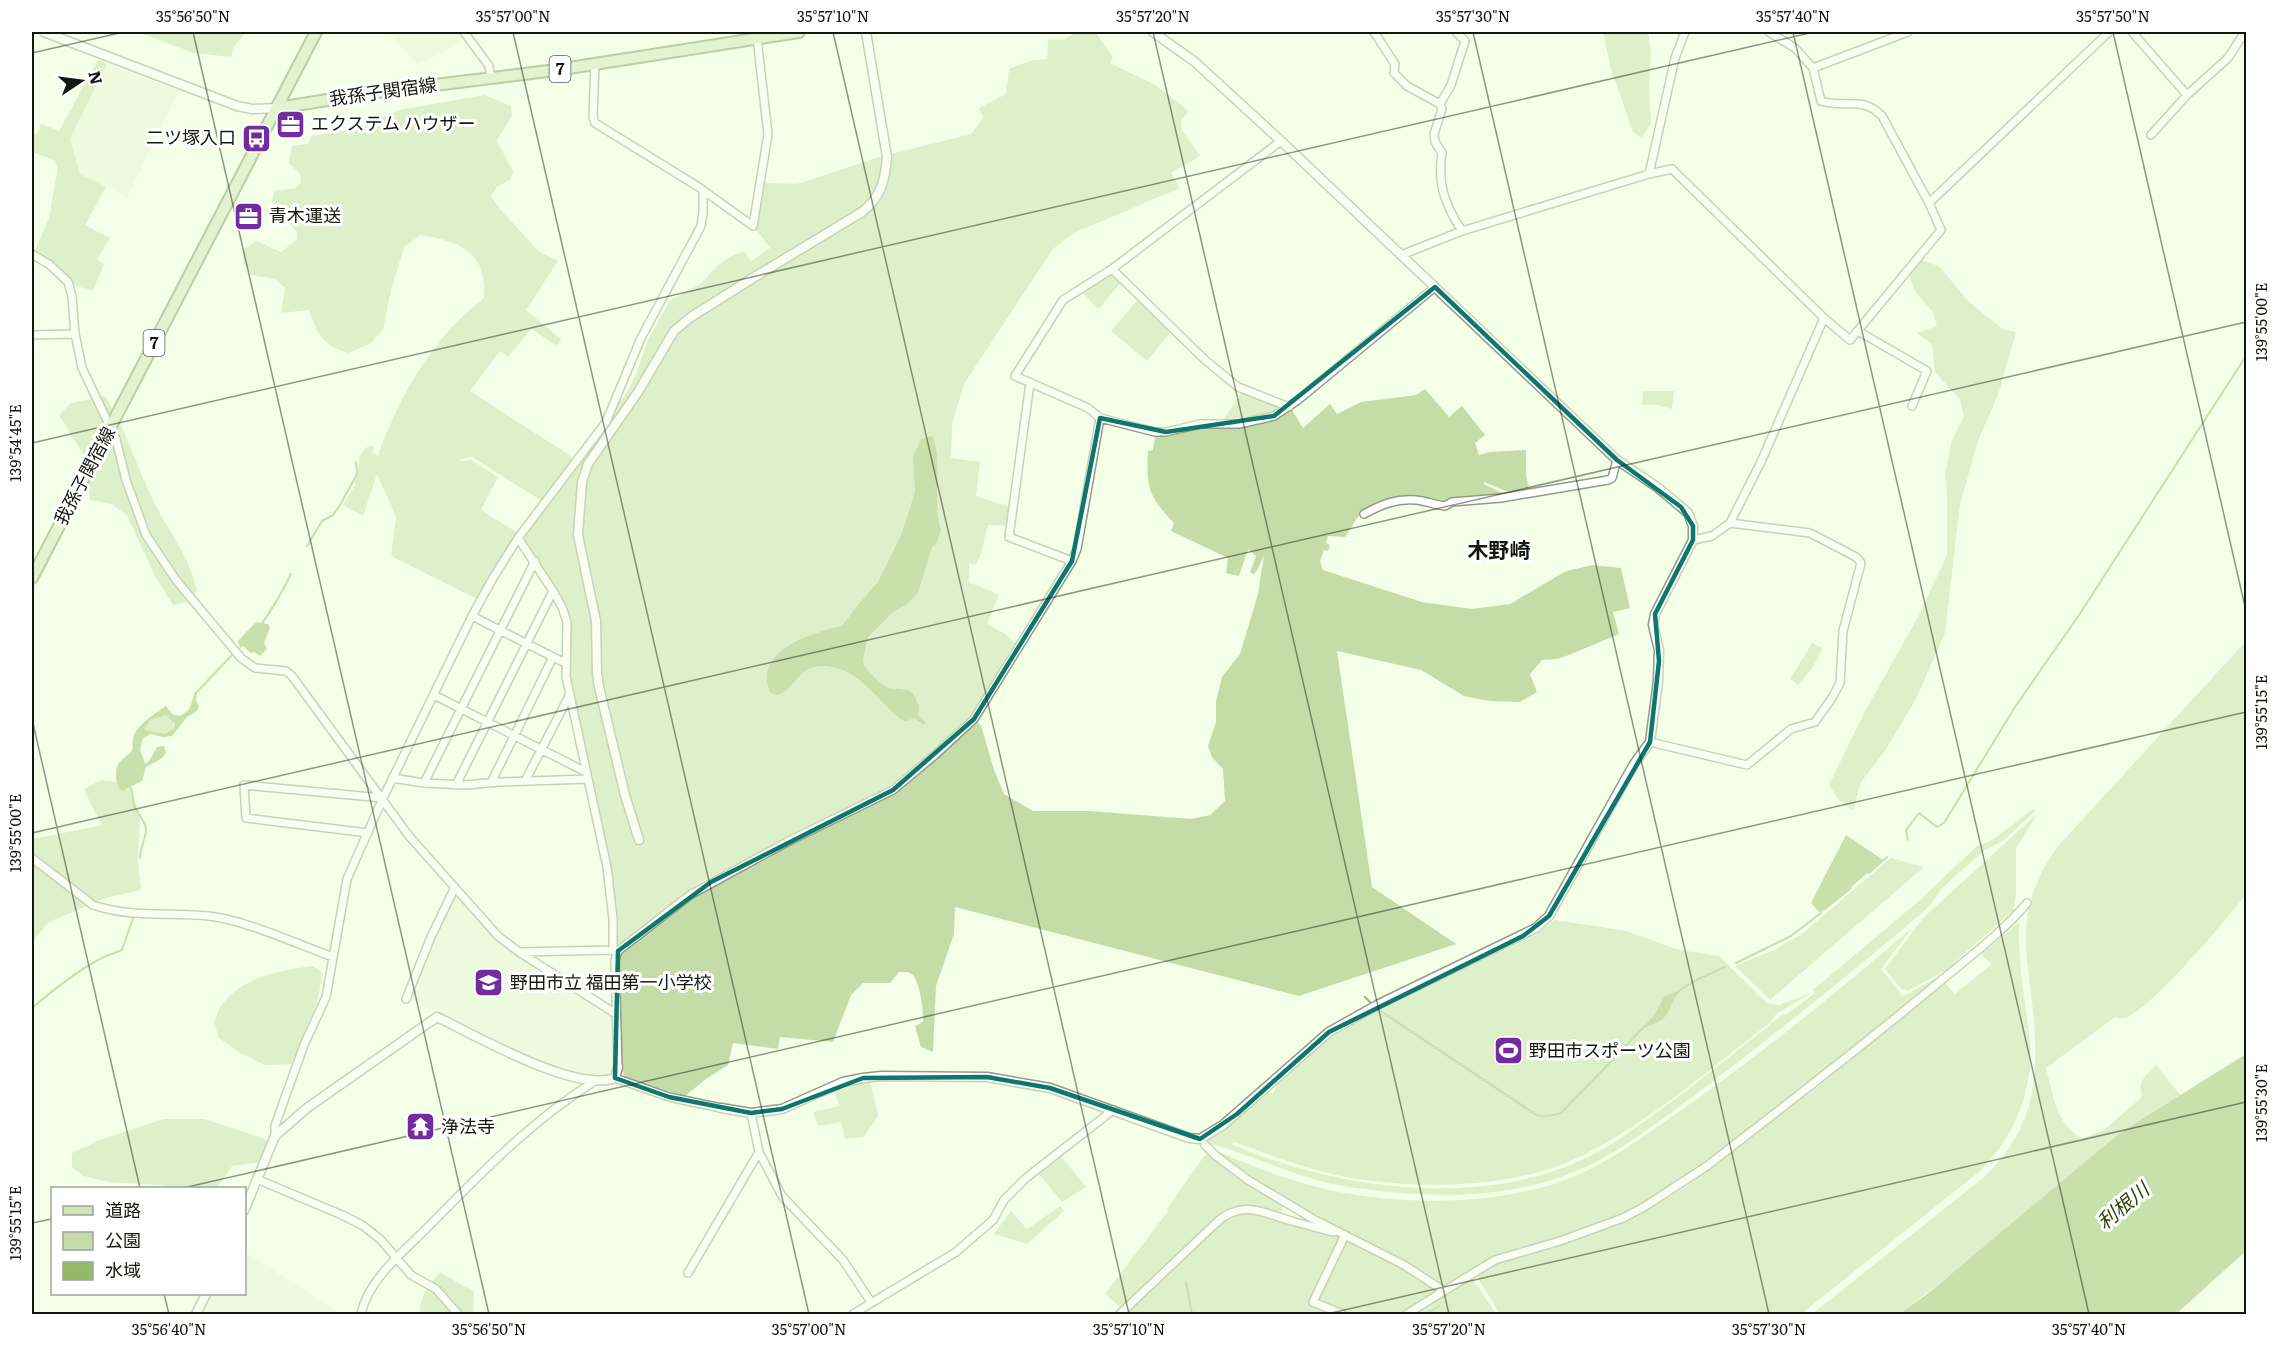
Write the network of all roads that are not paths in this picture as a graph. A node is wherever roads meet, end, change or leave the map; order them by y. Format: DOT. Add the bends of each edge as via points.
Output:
graph roads {
  1 [pos="44,32"];
  2 [pos="316,32"];
  3 [pos="464,32"];
  4 [pos="794,32"];
  5 [pos="799,32"];
  6 [pos="866,32"];
  7 [pos="1153,32"];
  8 [pos="1374,32"];
  9 [pos="1456,32"];
  10 [pos="1685,32"];
  11 [pos="1769,32"];
  12 [pos="1908,32"];
  13 [pos="2109,32"];
  14 [pos="2132,32"];
  15 [pos="2245,32"];
  16 [pos="756,38"];
  17 [pos="595,63"];
  18 [pos="1813,69"];
  19 [pos="491,78"];
  20 [pos="2187,95"];
  21 [pos="1440,104"];
  22 [pos="277,108"];
  23 [pos="2151,135"];
  24 [pos="1281,141"];
  25 [pos="1649,174"];
  26 [pos="703,192"];
  27 [pos="1929,203"];
  28 [pos="1462,231"];
  29 [pos="32,254"];
  30 [pos="1401,255"];
  31 [pos="1112,268"];
  32 [pos="1435,287"];
  33 [pos="1824,318"];
  34 [pos="1858,332"];
  35 [pos="75,334"];
  36 [pos="32,335"];
  37 [pos="1030,383"];
  38 [pos="1912,406"];
  39 [pos="1289,407"];
  40 [pos="1100,418"];
  41 [pos="111,426"];
  42 [pos="1617,460"];
  43 [pos="1364,514"];
  44 [pos="1730,523"];
  45 [pos="518,538"];
  46 [pos="1693,540"];
  47 [pos="535,561"];
  48 [pos="1072,561"];
  49 [pos="32,578"];
  50 [pos="553,591"];
  51 [pos="472,616"];
  52 [pos="500,629"];
  53 [pos="526,643"];
  54 [pos="553,657"];
  55 [pos="565,663"];
  56 [pos="434,695"];
  57 [pos="569,696"];
  58 [pos="460,709"];
  59 [pos="487,722"];
  60 [pos="514,736"];
  61 [pos="1650,742"];
  62 [pos="540,750"];
  63 [pos="587,776"];
  64 [pos="392,778"];
  65 [pos="525,781"];
  66 [pos="424,783"];
  67 [pos="490,783"];
  68 [pos="456,785"];
  69 [pos="383,798"];
  70 [pos="368,833"];
  71 [pos="639,840"];
  72 [pos="32,858"];
  73 [pos="454,889"];
  74 [pos="2027,903"];
  75 [pos="519,952"];
  76 [pos="615,952"];
  77 [pos="333,957"];
  78 [pos="406,999"];
  79 [pos="616,1014"];
  80 [pos="618,1067"];
  81 [pos="615,1078"];
  82 [pos="595,1081"];
  83 [pos="721,1108"];
  84 [pos="1113,1110"];
  85 [pos="750,1113"];
  86 [pos="275,1136"];
  87 [pos="1202,1142"];
  88 [pos="1220,1151"];
  89 [pos="759,1152"];
  90 [pos="259,1180"];
  91 [pos="1286,1203"];
  92 [pos="246,1207"];
  93 [pos="1280,1218"];
  94 [pos="1345,1235"];
  95 [pos="398,1258"];
  96 [pos="688,1273"];
  97 [pos="1444,1292"];
  98 [pos="205,1295"];
  99 [pos="872,1302"];
  100 [pos="196,1314"];
  101 [pos="361,1314"];
  102 [pos="458,1314"];
  103 [pos="853,1314"];
  104 [pos="1120,1314"];
  105 [pos="1342,1314"];
  106 [pos="1407,1314"];
  1 -- 22 [label="street" via="237,106 252,110"];
  2 -- 22 [label="main road"];
  3 -- 19 [label="street" via="489,66"];
  4 -- 5 [label="main road, 我孫子関宿線 / 7"];
  4 -- 16 [label="main road, 我孫子関宿線 / 7"];
  6 -- 71 [label="street" via="888,156 882,188 874,203 674,331 588,464 582,482 578,535 596,621 598,679"];
  7 -- 24 [label="street" via="1195,62"];
  8 -- 21 [label="street" via="1395,64 1394,73 1407,86"];
  9 -- 21 [label="street" via="1465,41 1451,85"];
  10 -- 25 [label="street" via="1675,58"];
  11 -- 18 [label="street" via="1796,48"];
  12 -- 18 [label="street"];
  13 -- 27 [label="street"];
  14 -- 20 [label="street"];
  15 -- 20 [label="street" via="2228,58"];
  16 -- 17 [label="main road, 我孫子関宿線 / 7"];
  16 -- 26 [label="street" via="768,134 753,226"];
  17 -- 19 [label="main road, 我孫子関宿線 / 7"];
  17 -- 26 [label="street" via="595,123"];
  18 -- 27 [label="street" via="1821,101 1858,102 1873,107 1882,116"];
  19 -- 22 [label="main road, 我孫子関宿線 / 7"];
  20 -- 23 [label="street"];
  21 -- 28 [label="street" via="1434,135 1442,153 1441,186"];
  22 -- 41 [label="main road, 我孫子関宿線 / 7"];
  24 -- 30 [label="street"];
  24 -- 31 [label="street"];
  25 -- 28 [label="street"];
  25 -- 33 [label="street" via="1672,169"];
  26 -- 45 [label="street" via="701,226 641,338 606,422"];
  27 -- 34 [label="street" via="1941,230"];
  28 -- 30 [label="street"];
  29 -- 35 [label="street" via="68,282"];
  30 -- 32 [label="street"];
  31 -- 37 [label="street" via="1063,300 1015,376"];
  31 -- 39 [label="street" via="1238,387"];
  32 -- 39 [label="street"];
  32 -- 42 [label="street"];
  33 -- 34 [label="street" via="1850,340"];
  33 -- 44 [label="street"];
  34 -- 38 [label="street" via="1927,371"];
  35 -- 36 [label="street"];
  35 -- 41 [label="street" via="87,381"];
  37 -- 40 [label="street" via="1088,408"];
  37 -- 48 [label="street" via="1009,537"];
  39 -- 40 [label="street" via="1274,416 1239,424 1200,424 1166,432"];
  40 -- 48 [label="street"];
  41 -- 49 [label="main road, 我孫子関宿線 / 7"];
  41 -- 69 [label="street" via="140,522 166,567 241,658 255,668 286,671 292,676"];
  42 -- 43 [label="street" via="1608,480 1445,506 1401,500"];
  42 -- 46 [label="street" via="1688,513"];
  44 -- 46 [label="street" via="1712,536"];
  44 -- 61 [label="street" via="1810,533 1861,563 1843,631 1840,683 1815,722 1791,729 1747,765"];
  45 -- 47 [label="street"];
  45 -- 51 [label="street"];
  46 -- 61 [label="street" via="1655,614 1659,661"];
  47 -- 50 [label="street"];
  47 -- 52 [label="street"];
  48 -- 76 [label="street" via="974,719 935,755 883,796 690,895"];
  50 -- 53 [label="street"];
  50 -- 55 [label="street" via="567,622"];
  51 -- 52 [label="street"];
  51 -- 56 [label="street"];
  52 -- 53 [label="street"];
  52 -- 58 [label="street"];
  53 -- 54 [label="street"];
  53 -- 59 [label="street"];
  54 -- 55 [label="street"];
  54 -- 60 [label="street"];
  55 -- 57 [label="street"];
  56 -- 58 [label="street"];
  56 -- 64 [label="street"];
  57 -- 62 [label="street"];
  57 -- 63 [label="street"];
  58 -- 59 [label="street"];
  58 -- 66 [label="street"];
  59 -- 60 [label="street"];
  59 -- 68 [label="street"];
  60 -- 62 [label="street"];
  60 -- 67 [label="street"];
  61 -- 87 [label="street" via="1549,916 1536,928 1329,1032"];
  62 -- 63 [label="street"];
  62 -- 65 [label="street"];
  63 -- 65 [label="street"];
  63 -- 76 [label="street" via="607,867"];
  64 -- 66 [label="street"];
  64 -- 69 [label="street"];
  65 -- 67 [label="street"];
  66 -- 68 [label="street"];
  67 -- 68 [label="street"];
  69 -- 70 [label="street"];
  69 -- 70 [label="street" via="244,785 246,818"];
  69 -- 73 [label="street" via="409,837"];
  70 -- 77 [label="street" via="347,879"];
  72 -- 77 [label="street" via="101,908 140,914 210,916"];
  73 -- 75 [label="street" via="498,936"];
  73 -- 78 [label="street"];
  74 -- 97 [label="street" via="1983,946 1904,1011 1675,1188 1623,1218 1495,1260"];
  75 -- 76 [label="street"];
  75 -- 79 [label="street"];
  76 -- 79 [label="street"];
  77 -- 86 [label="street" via="326,997 304,1045 275,1126"];
  79 -- 80 [label="street"];
  80 -- 81 [label="street"];
  81 -- 82 [label="street"];
  81 -- 83 [label="street" via="669,1097"];
  82 -- 86 [label="street" via="550,1071 437,1017 307,1108"];
  82 -- 95 [label="street" via="517,1139"];
  83 -- 85 [label="street"];
  84 -- 85 [label="street" via="1050,1088 1018,1082 922,1075 863,1078 782,1109"];
  84 -- 87 [label="street"];
  84 -- 99 [label="street" via="1026,1178 1004,1200 993,1220 964,1246"];
  85 -- 89 [label="street"];
  86 -- 90 [label="street"];
  87 -- 88 [label="street"];
  87 -- 91 [label="street" via="1235,1171"];
  89 -- 96 [label="street"];
  89 -- 99 [label="street" via="782,1196 843,1260"];
  90 -- 92 [label="street"];
  90 -- 95 [label="street" via="362,1225"];
  91 -- 93 [label="street"];
  91 -- 94 [label="street"];
  93 -- 94 [label="street"];
  93 -- 104 [label="street" via="1246,1209 1222,1217"];
  94 -- 97 [label="street" via="1404,1265"];
  94 -- 105 [label="street" via="1313,1302"];
  95 -- 101 [label="street" via="371,1291"];
  95 -- 102 [label="street" via="411,1275 436,1289"];
  97 -- 106 [label="street"];
  98 -- 100 [label="street"];
  99 -- 103 [label="street"];
}
